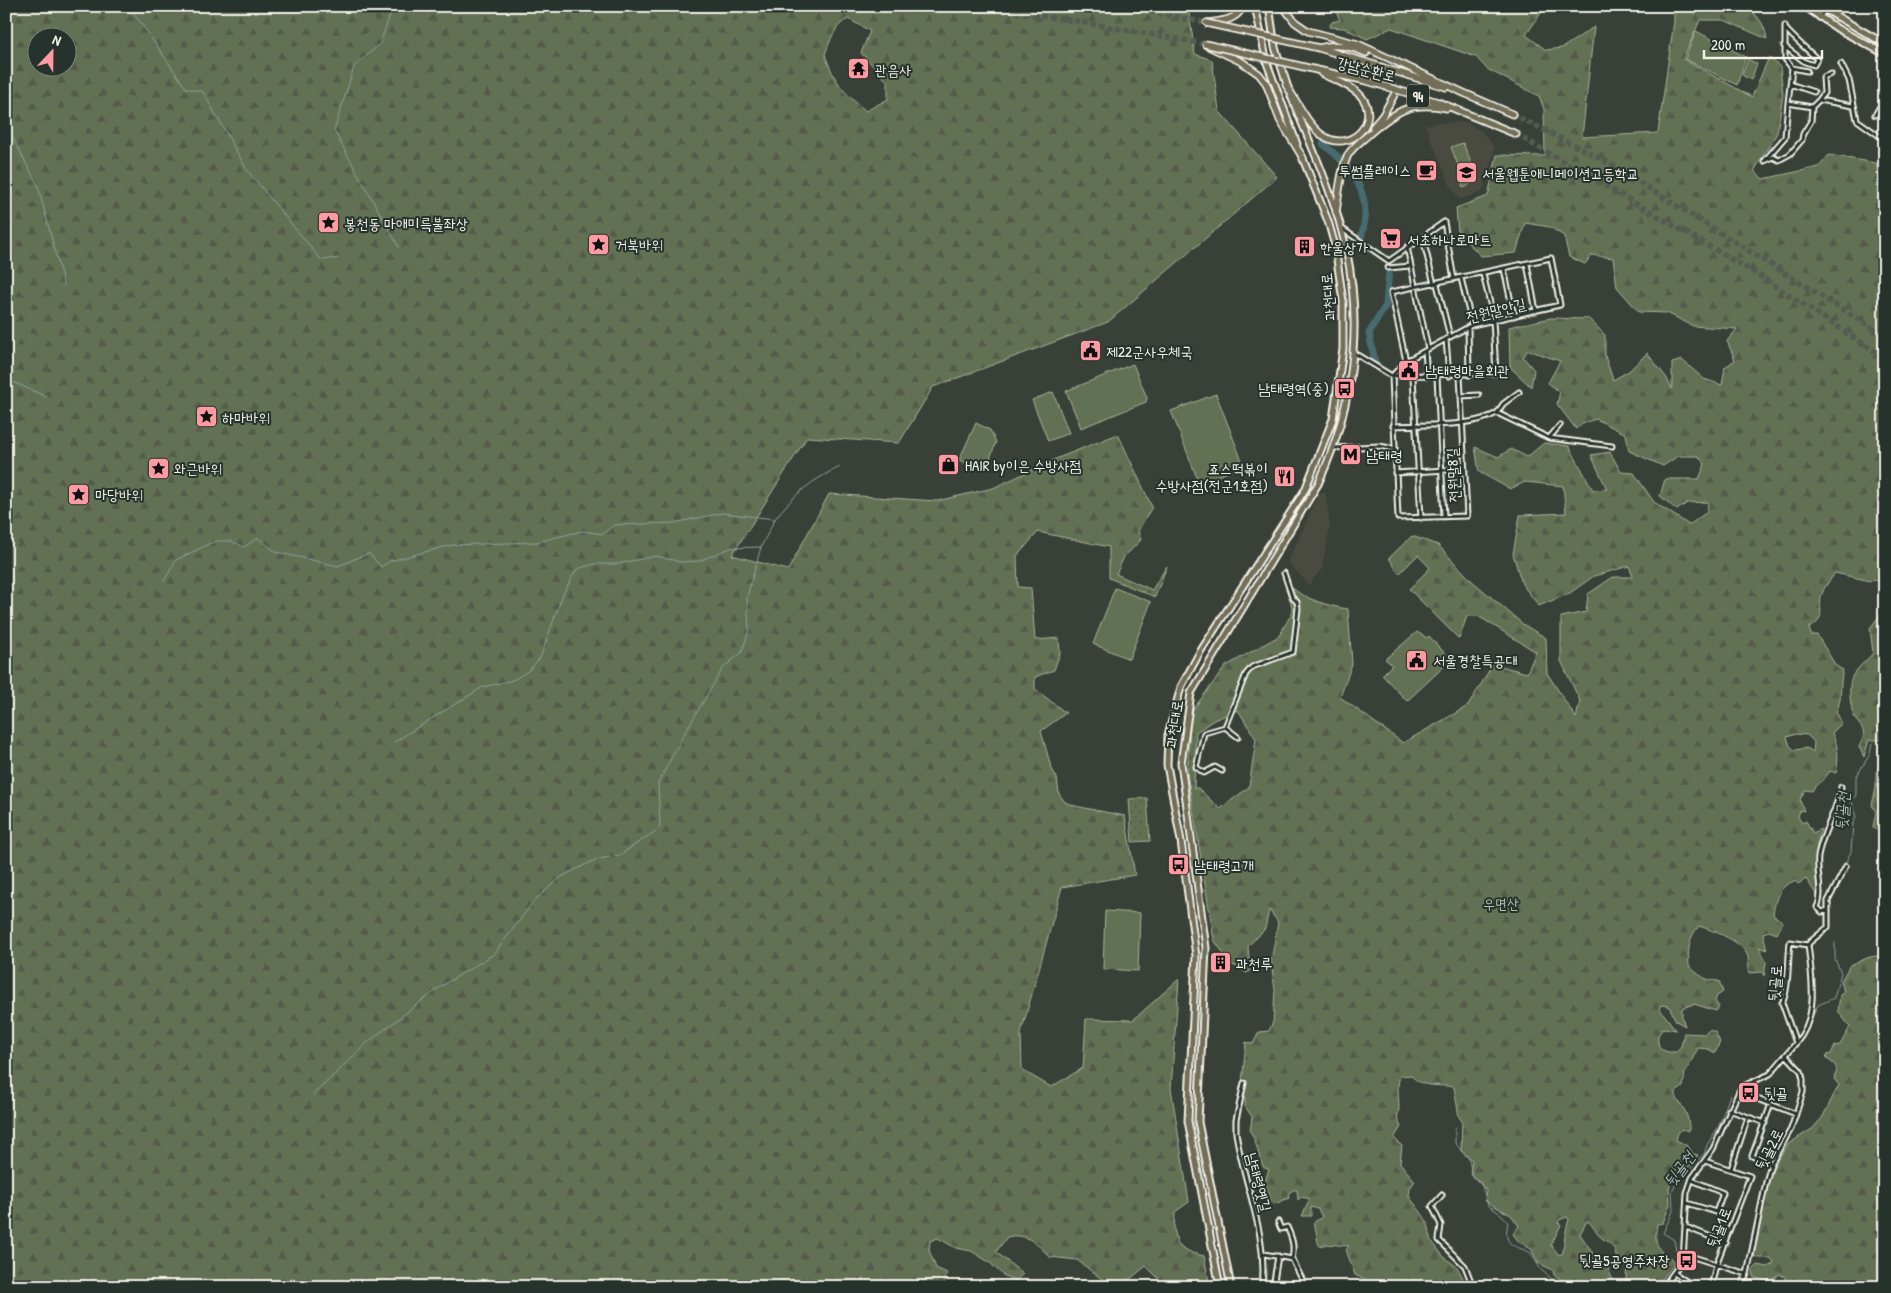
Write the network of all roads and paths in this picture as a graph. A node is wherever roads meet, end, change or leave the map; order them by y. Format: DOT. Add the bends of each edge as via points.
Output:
graph roads {
  1 [pos="1243,6"];
  2 [pos="1255,6"];
  3 [pos="1269,6"];
  4 [pos="1283,6"];
  5 [pos="1787,6"];
  6 [pos="1804,6"];
  7 [pos="1819,6"];
  8 [pos="1792,8"];
  9 [pos="1826,8"];
  10 [pos="1819,18"];
  11 [pos="1885,44"];
  12 [pos="1784,46"];
  13 [pos="1319,48"];
  14 [pos="1366,53"];
  15 [pos="1885,54"];
  16 [pos="1842,64"];
  17 [pos="1792,68"];
  18 [pos="1317,70"];
  19 [pos="1807,71"];
  20 [pos="1831,74"];
  21 [pos="1790,84"];
  22 [pos="1286,85"];
  23 [pos="1814,92"];
  24 [pos="1466,94"];
  25 [pos="1394,95"];
  26 [pos="1885,98"];
  27 [pos="1819,100"];
  28 [pos="1788,103"];
  29 [pos="1853,106"];
  30 [pos="1812,107"];
  31 [pos="1464,112"];
  32 [pos="1512,114"];
  33 [pos="1875,115"];
  34 [pos="1516,134"];
  35 [pos="1885,140"];
  36 [pos="1355,147"];
  37 [pos="1303,158"];
  38 [pos="1336,212"];
  39 [pos="1339,220"];
  40 [pos="1328,221"];
  41 [pos="1341,228"];
  42 [pos="1423,239"];
  43 [pos="1407,247"];
  44 [pos="1527,264"];
  45 [pos="1410,266"];
  46 [pos="1388,268"];
  47 [pos="1504,269"];
  48 [pos="1483,274"];
  49 [pos="1461,278"];
  50 [pos="1454,279"];
  51 [pos="1435,284"];
  52 [pos="1415,289"];
  53 [pos="1536,311"];
  54 [pos="1514,316"];
  55 [pos="1493,320"];
  56 [pos="1470,326"];
  57 [pos="1448,338"];
  58 [pos="1343,350"];
  59 [pos="1426,350"];
  60 [pos="1354,353"];
  61 [pos="1406,361"];
  62 [pos="1460,375"];
  63 [pos="1469,375"];
  64 [pos="1392,376"];
  65 [pos="1427,376"];
  66 [pos="1437,376"];
  67 [pos="1449,376"];
  68 [pos="1413,377"];
  69 [pos="1519,392"];
  70 [pos="1479,395"];
  71 [pos="1460,396"];
  72 [pos="1497,413"];
  73 [pos="1462,422"];
  74 [pos="1439,423"];
  75 [pos="1416,425"];
  76 [pos="1560,425"];
  77 [pos="1393,426"];
  78 [pos="1549,438"];
  79 [pos="1612,446"];
  80 [pos="1334,448"];
  81 [pos="1394,450"];
  82 [pos="1464,469"];
  83 [pos="1442,470"];
  84 [pos="1419,471"];
  85 [pos="1395,472"];
  86 [pos="1444,517"];
  87 [pos="1421,518"];
  88 [pos="1265,552"];
  89 [pos="1274,558"];
  90 [pos="1284,573"];
  91 [pos="1297,602"];
  92 [pos="1303,606"];
  93 [pos="1225,727"];
  94 [pos="1238,737"];
  95 [pos="1222,771"];
  96 [pos="1841,787"];
  97 [pos="1846,866"];
  98 [pos="1828,910"];
  99 [pos="1808,945"];
  100 [pos="1796,1042"];
  101 [pos="1786,1055"];
  102 [pos="1244,1083"];
  103 [pos="1739,1092"];
  104 [pos="1771,1104"];
  105 [pos="1729,1110"];
  106 [pos="1796,1114"];
  107 [pos="1748,1117"];
  108 [pos="1764,1123"];
  109 [pos="1705,1161"];
  110 [pos="1771,1164"];
  111 [pos="1731,1169"];
  112 [pos="1692,1180"];
  113 [pos="1442,1195"];
  114 [pos="1687,1203"];
  115 [pos="1278,1222"];
  116 [pos="1686,1227"];
  117 [pos="1726,1243"];
  118 [pos="1264,1254"];
  119 [pos="1684,1254"];
  120 [pos="1278,1256"];
  121 [pos="1292,1259"];
  122 [pos="1716,1265"];
  123 [pos="1674,1273"];
  124 [pos="1747,1274"];
  125 [pos="1220,1287"];
  126 [pos="1231,1287"];
  127 [pos="1262,1287"];
  128 [pos="1287,1287"];
  129 [pos="1306,1287"];
  130 [pos="1477,1287"];
  131 [pos="1662,1287"];
  132 [pos="1694,1287"];
  133 [pos="1711,1287"];
  134 [pos="1741,1287"];
  1 -- 13 [label="highway, 강남순환로 / 94, bridge" via="1231,19 1206,23"];
  2 -- 37 [label="main road, 과천대로" via="1267,63"];
  3 -- 22 [label="main road, 과천대로" via="1275,47"];
  4 -- 24 [label="highway" via="1295,22 1308,30 1358,44"];
  5 -- 8 [label="street"];
  6 -- 10 [label="main road"];
  7 -- 9 [label="main road"];
  9 -- 10 [label="street"];
  9 -- 11 [label="main road"];
  10 -- 15 [label="main road"];
  12 -- 12 [label="street" via="1785,27 1816,59 1814,65"];
  12 -- 17 [label="street" via="1785,59"];
  13 -- 14 [label="highway" via="1347,46"];
  13 -- 24 [label="highway, 강남순환로 / 94"];
  16 -- 29 [label="street" via="1849,80"];
  17 -- 19 [label="street"];
  17 -- 21 [label="street"];
  18 -- 22 [label="highway" via="1356,92 1364,102 1367,111 1365,124 1350,140 1333,141 1314,128"];
  18 -- 31 [label="highway, 강남순환로 / 94" via="1401,90"];
  18 -- 37 [label="highway, 강남순환로 / 94, bridge" via="1204,44 1250,67 1266,83 1280,120"];
  20 -- 27 [label="street" via="1823,77 1824,93"];
  21 -- 23 [label="street"];
  21 -- 28 [label="street"];
  22 -- 38 [label="main road, 과천대로"];
  24 -- 32 [label="highway, 강남순환로 / 94"];
  25 -- 36 [label="highway" via="1384,115"];
  26 -- 33 [label="street"];
  27 -- 29 [label="street"];
  27 -- 30 [label="street"];
  28 -- 30 [label="street"];
  28 -- 30 [label="street" via="1785,137 1764,162 1773,157 1779,160 1798,147 1811,121"];
  29 -- 35 [label="street" via="1857,120"];
  31 -- 34 [label="highway, 강남순환로 / 94"];
  31 -- 36 [label="highway" via="1428,105 1404,108"];
  36 -- 38 [label="highway" via="1341,176"];
  37 -- 40 [label="main road, 과천대로"];
  38 -- 39 [label="main road, 과천대로"];
  39 -- 40 [label="main road"];
  39 -- 41 [label="main road, 과천대로"];
  40 -- 58 [label="main road, 과천대로" via="1343,301"];
  41 -- 43 [label="street" via="1389,261"];
  41 -- 60 [label="main road, 과천대로" via="1353,282"];
  42 -- 43 [label="street"];
  42 -- 50 [label="street" via="1444,222"];
  42 -- 51 [label="street"];
  43 -- 45 [label="street"];
  44 -- 47 [label="street"];
  44 -- 53 [label="street"];
  44 -- 53 [label="street, 전원말안길" via="1551,258 1560,305"];
  45 -- 46 [label="street"];
  45 -- 52 [label="street"];
  47 -- 48 [label="street"];
  47 -- 54 [label="street"];
  48 -- 49 [label="street"];
  48 -- 55 [label="street"];
  49 -- 50 [label="street"];
  49 -- 56 [label="street"];
  50 -- 51 [label="street"];
  51 -- 52 [label="street"];
  51 -- 57 [label="street"];
  52 -- 59 [label="street"];
  52 -- 61 [label="street" via="1391,292"];
  53 -- 54 [label="street, 전원말안길"];
  54 -- 55 [label="street, 전원말안길"];
  55 -- 56 [label="street, 전원말안길"];
  55 -- 63 [label="street" via="1496,373"];
  56 -- 57 [label="street, 전원말안길"];
  56 -- 63 [label="street"];
  57 -- 59 [label="street, 전원말안길"];
  57 -- 67 [label="street"];
  58 -- 60 [label="main road"];
  58 -- 88 [label="main road, 과천대로" via="1333,419 1319,458 1305,490"];
  59 -- 61 [label="street, 전원말안길"];
  59 -- 65 [label="street"];
  60 -- 64 [label="street"];
  60 -- 80 [label="main road, 과천대로" via="1349,391"];
  61 -- 64 [label="street, 전원말안길"];
  62 -- 63 [label="street"];
  62 -- 67 [label="street"];
  62 -- 71 [label="street, 전원말8길"];
  64 -- 68 [label="street"];
  64 -- 77 [label="street"];
  65 -- 66 [label="street"];
  65 -- 68 [label="street"];
  66 -- 67 [label="street"];
  66 -- 74 [label="street"];
  68 -- 75 [label="street"];
  69 -- 72 [label="street"];
  70 -- 71 [label="street"];
  71 -- 73 [label="street, 전원말8길"];
  72 -- 73 [label="street" via="1487,419"];
  72 -- 78 [label="street"];
  73 -- 74 [label="street"];
  73 -- 82 [label="street, 전원말8길"];
  74 -- 75 [label="street"];
  74 -- 83 [label="street"];
  75 -- 77 [label="street"];
  75 -- 84 [label="street"];
  76 -- 78 [label="street"];
  77 -- 81 [label="street"];
  78 -- 79 [label="street"];
  80 -- 81 [label="street" via="1380,446"];
  80 -- 89 [label="main road, 과천대로" via="1318,484"];
  81 -- 85 [label="street"];
  82 -- 83 [label="street"];
  82 -- 86 [label="street, 전원말8길" via="1467,516"];
  83 -- 84 [label="street"];
  83 -- 86 [label="street"];
  84 -- 85 [label="street"];
  84 -- 87 [label="street"];
  85 -- 87 [label="street" via="1398,518"];
  86 -- 87 [label="street"];
  88 -- 89 [label="main road"];
  88 -- 125 [label="main road, 과천대로" via="1181,687 1168,735 1167,765 1196,956 1188,1121"];
  89 -- 126 [label="main road, 과천대로" via="1190,693 1181,763 1206,948 1198,1122"];
  90 -- 91 [label="street" via="1292,597"];
  91 -- 92 [label="street"];
  91 -- 93 [label="street" via="1293,652 1252,667 1246,674"];
  93 -- 94 [label="street"];
  93 -- 95 [label="street" via="1204,732 1196,767 1204,773 1215,766"];
  96 -- 98 [label="street" via="1838,805 1817,860 1820,901 1817,907 1822,912"];
  97 -- 98 [label="street" via="1828,901"];
  98 -- 99 [label="street" via="1828,927"];
  99 -- 100 [label="street" via="1812,1013"];
  99 -- 100 [label="street, 뒷골로" via="1790,942 1786,996 1782,1003"];
  100 -- 101 [label="street"];
  101 -- 103 [label="street" via="1770,1074 1741,1087"];
  101 -- 106 [label="street, 뒷골2로" via="1801,1071 1803,1079"];
  102 -- 118 [label="street, 남태령옛길" via="1236,1133"];
  103 -- 104 [label="street"];
  103 -- 105 [label="street"];
  104 -- 106 [label="street"];
  104 -- 108 [label="street"];
  105 -- 107 [label="street"];
  105 -- 109 [label="street"];
  106 -- 110 [label="street, 뒷골2로"];
  107 -- 108 [label="street"];
  107 -- 111 [label="street"];
  108 -- 110 [label="street" via="1752,1156"];
  109 -- 111 [label="street"];
  109 -- 112 [label="street"];
  110 -- 124 [label="street, 뒷골2로"];
  111 -- 117 [label="street, 뒷골1로" via="1750,1176"];
  112 -- 114 [label="street"];
  112 -- 114 [label="street" via="1724,1193 1716,1212"];
  113 -- 130 [label="street" via="1432,1206 1440,1225 1439,1240 1465,1266 1472,1284"];
  114 -- 116 [label="street"];
  115 -- 121 [label="street" via="1281,1229 1287,1227 1291,1236"];
  116 -- 117 [label="street"];
  116 -- 119 [label="street"];
  117 -- 122 [label="street, 뒷골1로"];
  118 -- 120 [label="street"];
  118 -- 127 [label="street, 남태령옛길"];
  119 -- 122 [label="street"];
  119 -- 123 [label="street" via="1680,1267"];
  120 -- 121 [label="street"];
  120 -- 128 [label="street" via="1274,1281 1287,1283"];
  121 -- 129 [label="street"];
  122 -- 124 [label="street"];
  122 -- 133 [label="street, 뒷골1로"];
  123 -- 131 [label="street"];
  123 -- 132 [label="street"];
  124 -- 134 [label="street, 뒷골2로"];
}
